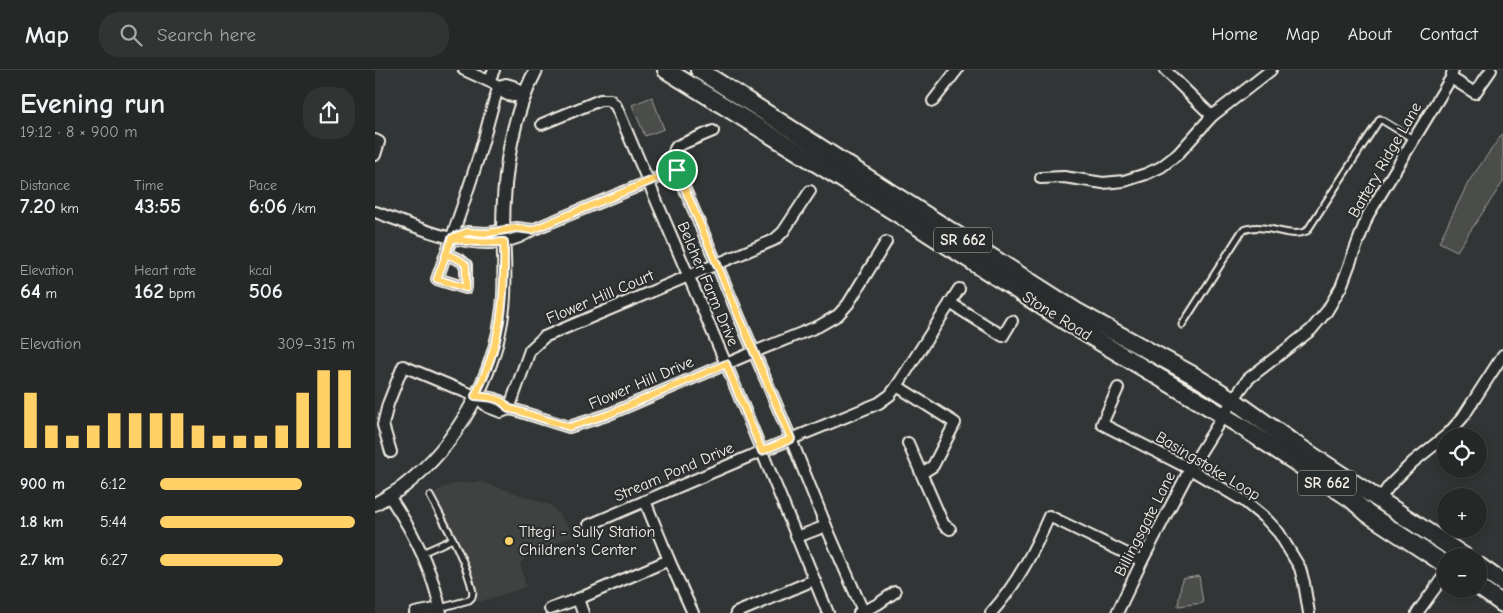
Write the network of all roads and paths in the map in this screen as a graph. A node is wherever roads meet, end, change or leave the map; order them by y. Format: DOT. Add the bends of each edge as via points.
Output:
graph roads {
  1 [pos="464,70"];
  2 [pos="494,70"];
  3 [pos="536,70"];
  4 [pos="666,70"];
  5 [pos="699,70"];
  6 [pos="957,70"];
  7 [pos="1165,70"];
  8 [pos="1271,70"];
  9 [pos="1491,70"];
  10 [pos="1452,74"];
  11 [pos="489,81"];
  12 [pos="499,86"];
  13 [pos="525,96"];
  14 [pos="933,101"];
  15 [pos="1212,116"];
  16 [pos="542,124"];
  17 [pos="713,130"];
  18 [pos="1413,139"];
  19 [pos="375,140"];
  20 [pos="375,155"];
  21 [pos="677,170"];
  22 [pos="1041,178"];
  23 [pos="648,183"];
  24 [pos="810,190"];
  25 [pos="375,212"];
  26 [pos="503,236"];
  27 [pos="452,238"];
  28 [pos="886,242"];
  29 [pos="446,254"];
  30 [pos="717,264"];
  31 [pos="687,276"];
  32 [pos="959,289"];
  33 [pos="950,303"];
  34 [pos="1012,321"];
  35 [pos="1182,325"];
  36 [pos="754,352"];
  37 [pos="1503,355"];
  38 [pos="726,364"];
  39 [pos="897,386"];
  40 [pos="1118,388"];
  41 [pos="475,396"];
  42 [pos="1233,400"];
  43 [pos="509,409"];
  44 [pos="1224,415"];
  45 [pos="791,439"];
  46 [pos="908,443"];
  47 [pos="762,451"];
  48 [pos="391,452"];
  49 [pos="1190,469"];
  50 [pos="922,473"];
  51 [pos="389,496"];
  52 [pos="429,496"];
  53 [pos="1379,500"];
  54 [pos="645,501"];
  55 [pos="375,504"];
  56 [pos="589,525"];
  57 [pos="826,526"];
  58 [pos="950,529"];
  59 [pos="797,537"];
  60 [pos="453,539"];
  61 [pos="1452,548"];
  62 [pos="422,553"];
  63 [pos="1437,559"];
  64 [pos="669,560"];
  65 [pos="1142,561"];
  66 [pos="1487,572"];
  67 [pos="814,580"];
  68 [pos="1503,583"];
  69 [pos="1437,585"];
  70 [pos="895,592"];
  71 [pos="1487,593"];
  72 [pos="577,599"];
  73 [pos="1503,604"];
  74 [pos="550,609"];
  75 [pos="441,611"];
  76 [pos="861,612"];
  77 [pos="415,613"];
  78 [pos="583,613"];
  79 [pos="693,613"];
  80 [pos="736,613"];
  81 [pos="828,613"];
  82 [pos="991,613"];
  83 [pos="1117,613"];
  84 [pos="1309,613"];
  85 [pos="1417,613"];
  1 -- 11 [label="street"];
  2 -- 11 [label="street"];
  3 -- 13 [label="street"];
  4 -- 44 [label="main road, Stone Road / SR 662" via="1067,323"];
  5 -- 42 [label="main road, Stone Road / SR 662" via="1076,311"];
  6 -- 14 [label="street"];
  7 -- 15 [label="street"];
  8 -- 15 [label="street"];
  9 -- 10 [label="street" via="1475,93"];
  10 -- 18 [label="street, Battery Ridge Lane"];
  11 -- 12 [label="street"];
  12 -- 13 [label="street" via="513,86"];
  12 -- 27 [label="street"];
  13 -- 26 [label="street" via="509,155"];
  15 -- 22 [label="street" via="1178,154 1147,174 1103,183 1064,177"];
  16 -- 23 [label="street, Belcher Farm Drive" via="601,100 610,100 616,106"];
  17 -- 21 [label="street" via="677,146 672,159"];
  18 -- 35 [label="lane" via="1380,119 1307,232 1292,234 1253,227 1242,231"];
  18 -- 42 [label="street, Battery Ridge Lane" via="1368,215 1341,287 1327,311 1311,330 1248,379"];
  19 -- 20 [label="street" via="379,142"];
  21 -- 23 [label="street"];
  21 -- 30 [label="street, Belcher Farm Drive"];
  23 -- 26 [label="street" via="532,230 517,228"];
  23 -- 31 [label="street, Belcher Farm Drive"];
  24 -- 30 [label="street, Flower Hill Court" via="783,232 774,240"];
  25 -- 27 [label="street"];
  26 -- 27 [label="street" via="467,232"];
  26 -- 41 [label="street" via="503,307 492,357"];
  27 -- 29 [label="street"];
  28 -- 36 [label="street, Flower Hill Drive" via="848,304 837,315 819,326"];
  30 -- 31 [label="street, Flower Hill Court"];
  30 -- 36 [label="street, Belcher Farm Drive"];
  31 -- 38 [label="street, Belcher Farm Drive"];
  31 -- 43 [label="street, Flower Hill Court" via="544,337 530,350"];
  32 -- 33 [label="street, Stream Pond Drive"];
  33 -- 34 [label="street" via="1003,336"];
  33 -- 39 [label="street, Stream Pond Drive"];
  36 -- 38 [label="street, Flower Hill Drive"];
  36 -- 45 [label="street, Belcher Farm Drive"];
  37 -- 53 [label="street" via="1463,417 1448,434 1413,462"];
  38 -- 43 [label="street, Flower Hill Drive" via="607,415 569,427"];
  38 -- 47 [label="street, Belcher Farm Drive"];
  39 -- 45 [label="street, Stream Pond Drive" via="879,403"];
  39 -- 50 [label="street" via="955,423 933,466"];
  40 -- 49 [label="street, Basingstoke Loop" via="1102,424"];
  41 -- 43 [label="street, Flower Hill Drive" via="488,407 501,412"];
  41 -- 48 [label="street, Flower Hill Drive" via="403,366 383,425"];
  41 -- 51 [label="street" via="450,438 431,460"];
  42 -- 44 [label="street, Billingsgate Lane"];
  42 -- 53 [label="main road, Stone Road / SR 662"];
  44 -- 49 [label="street, Billingsgate Lane"];
  44 -- 63 [label="main road, Stone Road / SR 662"];
  45 -- 47 [label="street, Stream Pond Drive"];
  45 -- 57 [label="street, Belcher Farm Drive"];
  46 -- 50 [label="street"];
  47 -- 54 [label="street, Stream Pond Drive"];
  47 -- 59 [label="street, Belcher Farm Drive"];
  49 -- 65 [label="street, Billingsgate Lane"];
  49 -- 84 [label="street, Basingstoke Loop" via="1244,501 1279,533 1300,568"];
  50 -- 58 [label="street" via="941,519"];
  51 -- 55 [label="street"];
  51 -- 62 [label="street"];
  52 -- 60 [label="lane"];
  53 -- 61 [label="main road, Stone Road / SR 662"];
  54 -- 56 [label="street, Stream Pond Drive"];
  54 -- 64 [label="street"];
  57 -- 59 [label="street"];
  57 -- 76 [label="street, Belcher Farm Drive"];
  59 -- 67 [label="street, Belcher Farm Drive"];
  60 -- 62 [label="lane"];
  60 -- 75 [label="lane" via="465,567 472,597"];
  62 -- 75 [label="street"];
  64 -- 72 [label="street"];
  64 -- 79 [label="street"];
  65 -- 82 [label="street" via="1049,516 1034,551 1006,596"];
  65 -- 83 [label="street, Billingsgate Lane"];
  66 -- 68 [label="main road"];
  67 -- 80 [label="street"];
  67 -- 81 [label="street, Belcher Farm Drive"];
  69 -- 85 [label="street"];
  70 -- 76 [label="street, Belcher Farm Drive"];
  71 -- 73 [label="main road"];
  72 -- 74 [label="street"];
  72 -- 78 [label="street"];
  75 -- 77 [label="street"];
}
